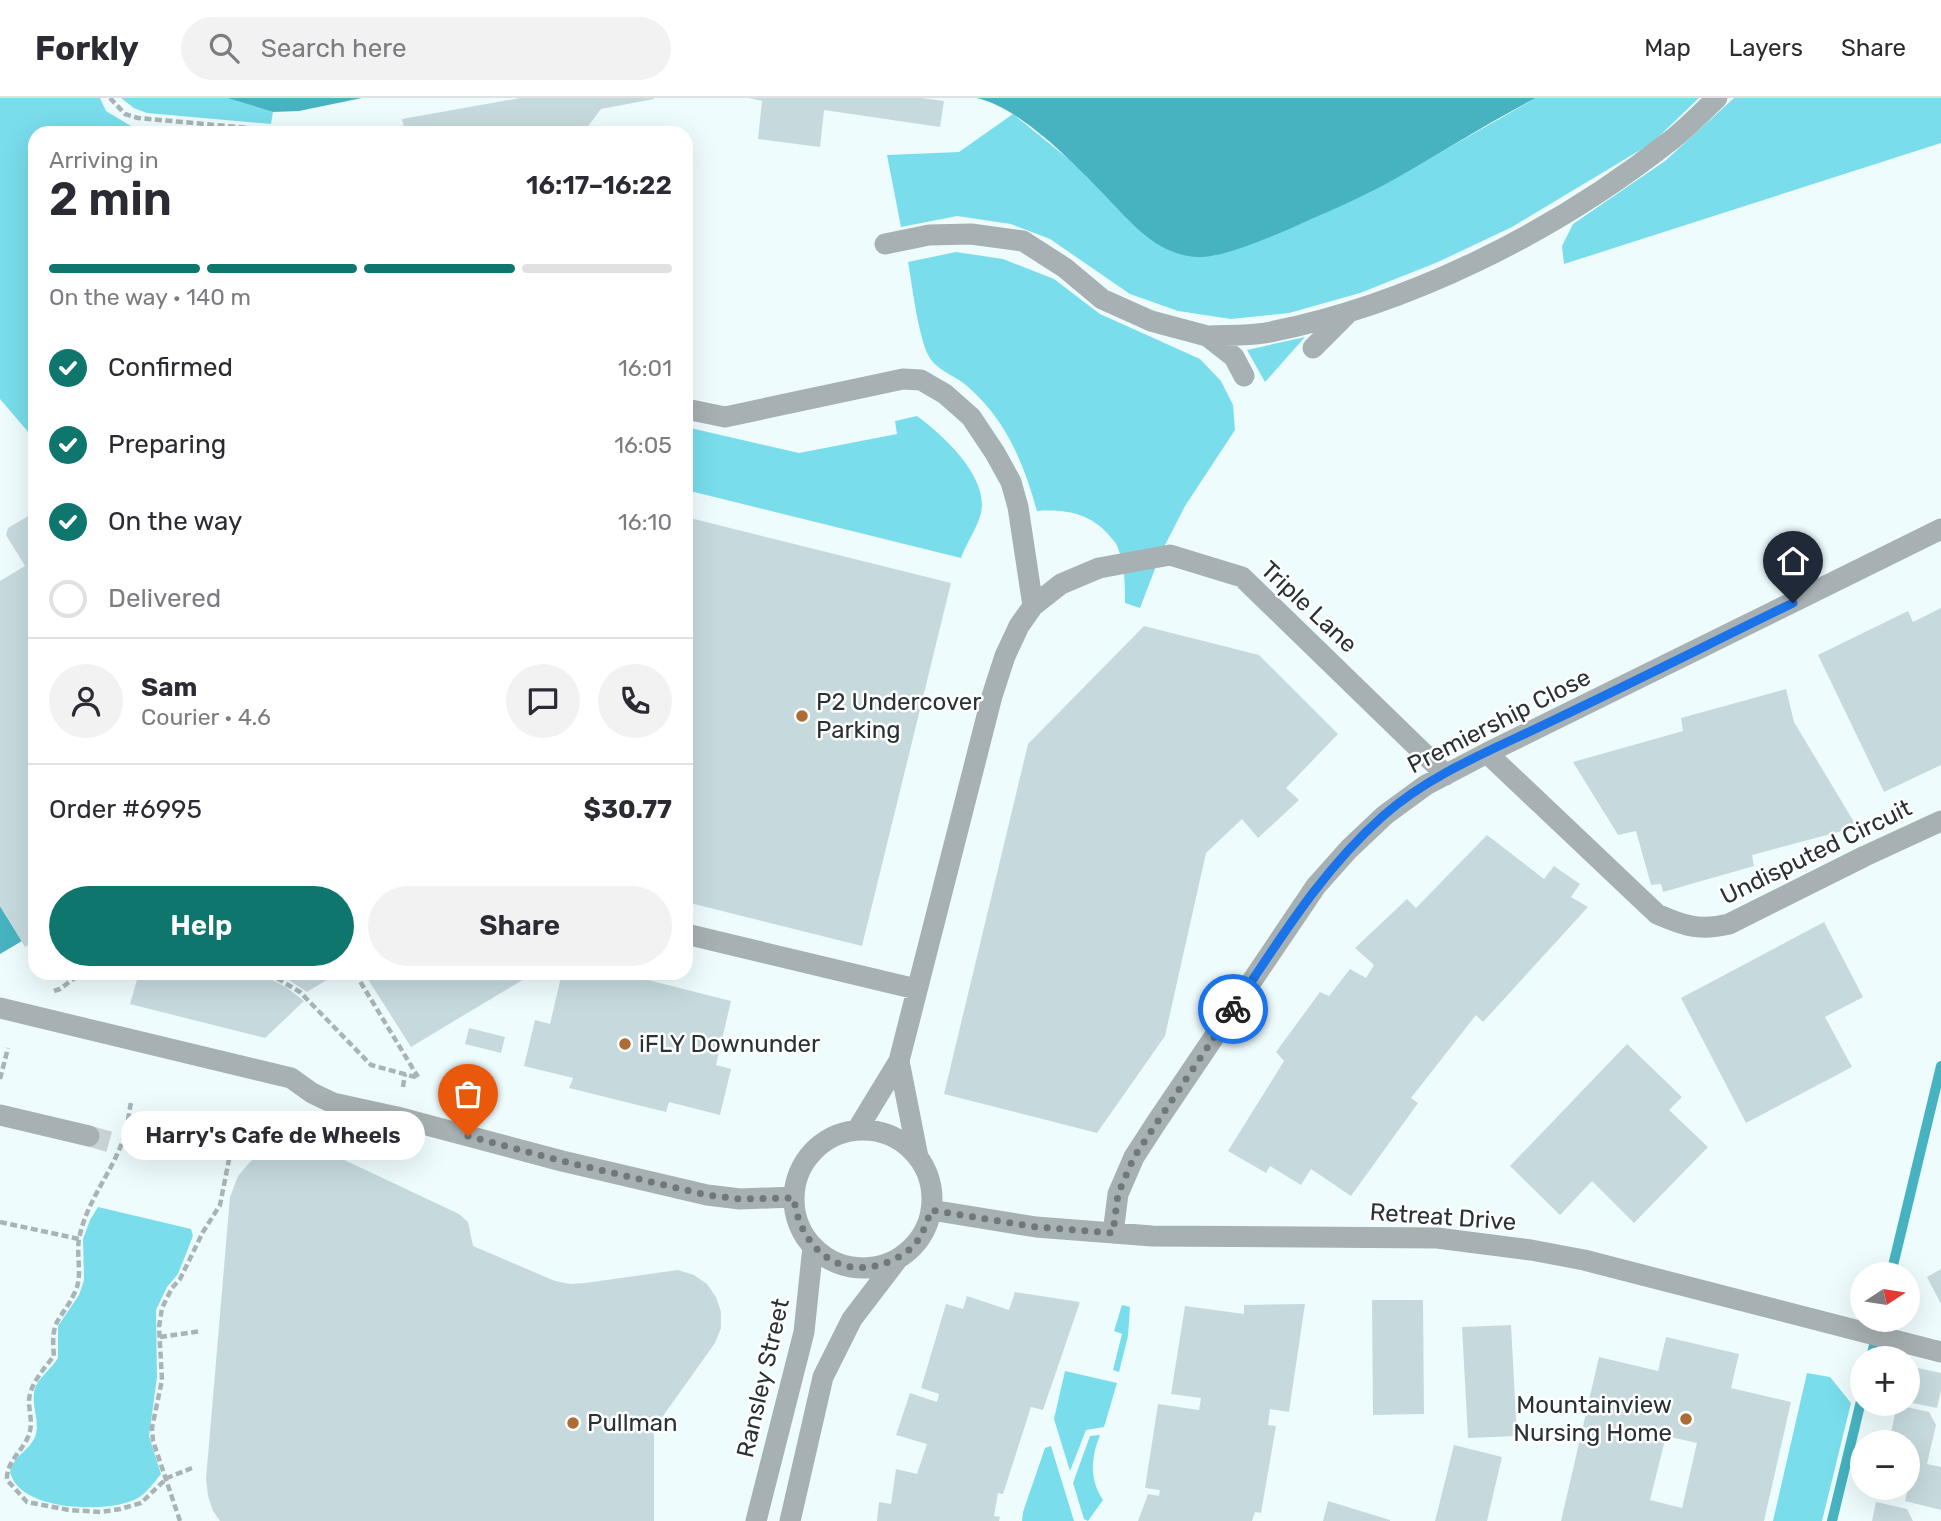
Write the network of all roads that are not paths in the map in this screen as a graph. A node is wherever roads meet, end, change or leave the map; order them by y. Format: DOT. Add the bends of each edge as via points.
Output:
graph roads {
  1 [pos="1717,98"];
  2 [pos="886,244"];
  3 [pos="1346,314"];
  4 [pos="1207,336"];
  5 [pos="1313,348"];
  6 [pos="1244,376"];
  7 [pos="693,410"];
  8 [pos="1941,529"];
  9 [pos="1033,606"];
  10 [pos="1487,752"];
  11 [pos="1446,775"];
  12 [pos="1941,821"];
  13 [pos="693,936"];
  14 [pos="916,989"];
  15 [pos="0,1008"];
  16 [pos="899,1061"];
  17 [pos="0,1115"];
  18 [pos="857,1130"];
  19 [pos="89,1136"];
  20 [pos="918,1157"];
  21 [pos="794,1198"];
  22 [pos="931,1210"];
  23 [pos="1113,1233"];
  24 [pos="813,1246"];
  25 [pos="898,1258"];
  26 [pos="1941,1352"];
  27 [pos="756,1521"];
  28 [pos="790,1521"];
  1 -- 3 [label="street" via="1672,140 1529,234 1426,284"];
  2 -- 4 [label="street" via="929,235 971,234 1023,241 1102,299 1151,321"];
  3 -- 4 [label="street" via="1262,333"];
  3 -- 5 [label="street"];
  4 -- 6 [label="street" via="1234,357"];
  7 -- 9 [label="street" via="725,417 903,379 921,380 946,394 971,416 1011,482"];
  8 -- 10 [label="street, Premiership Close"];
  9 -- 11 [label="street, Triple Lane" via="1061,584 1099,568 1170,555 1242,577"];
  9 -- 14 [label="street, Triple Lane" via="1005,656 992,696"];
  10 -- 11 [label="street, Premiership Close"];
  10 -- 12 [label="street, Undisputed Circuit" via="1657,914 1683,926 1708,929 1729,924"];
  11 -- 23 [label="street, Premiership Close" via="1385,814 1316,886 1134,1157 1118,1194"];
  13 -- 14 [label="street"];
  14 -- 16 [label="street, Triple Lane"];
  15 -- 21 [label="street" via="291,1078 332,1103 574,1164 707,1195"];
  16 -- 18 [label="street"];
  16 -- 20 [label="street"];
  17 -- 19 [label="street"];
  18 -- 20 [label="street" via="884,1133"];
  18 -- 21 [label="street" via="840,1133 813,1151 796,1181"];
  20 -- 22 [label="street" via="927,1173"];
  21 -- 24 [label="street" via="802,1232"];
  22 -- 23 [label="street, Retreat Drive" via="1036,1227"];
  22 -- 25 [label="street" via="914,1246"];
  23 -- 26 [label="street, Retreat Drive" via="1479,1242 1584,1261"];
  24 -- 25 [label="street" via="831,1261 853,1268 876,1267"];
  24 -- 27 [label="street, Ransley Street" via="804,1332"];
  25 -- 28 [label="street" via="852,1319 824,1377"];
}
